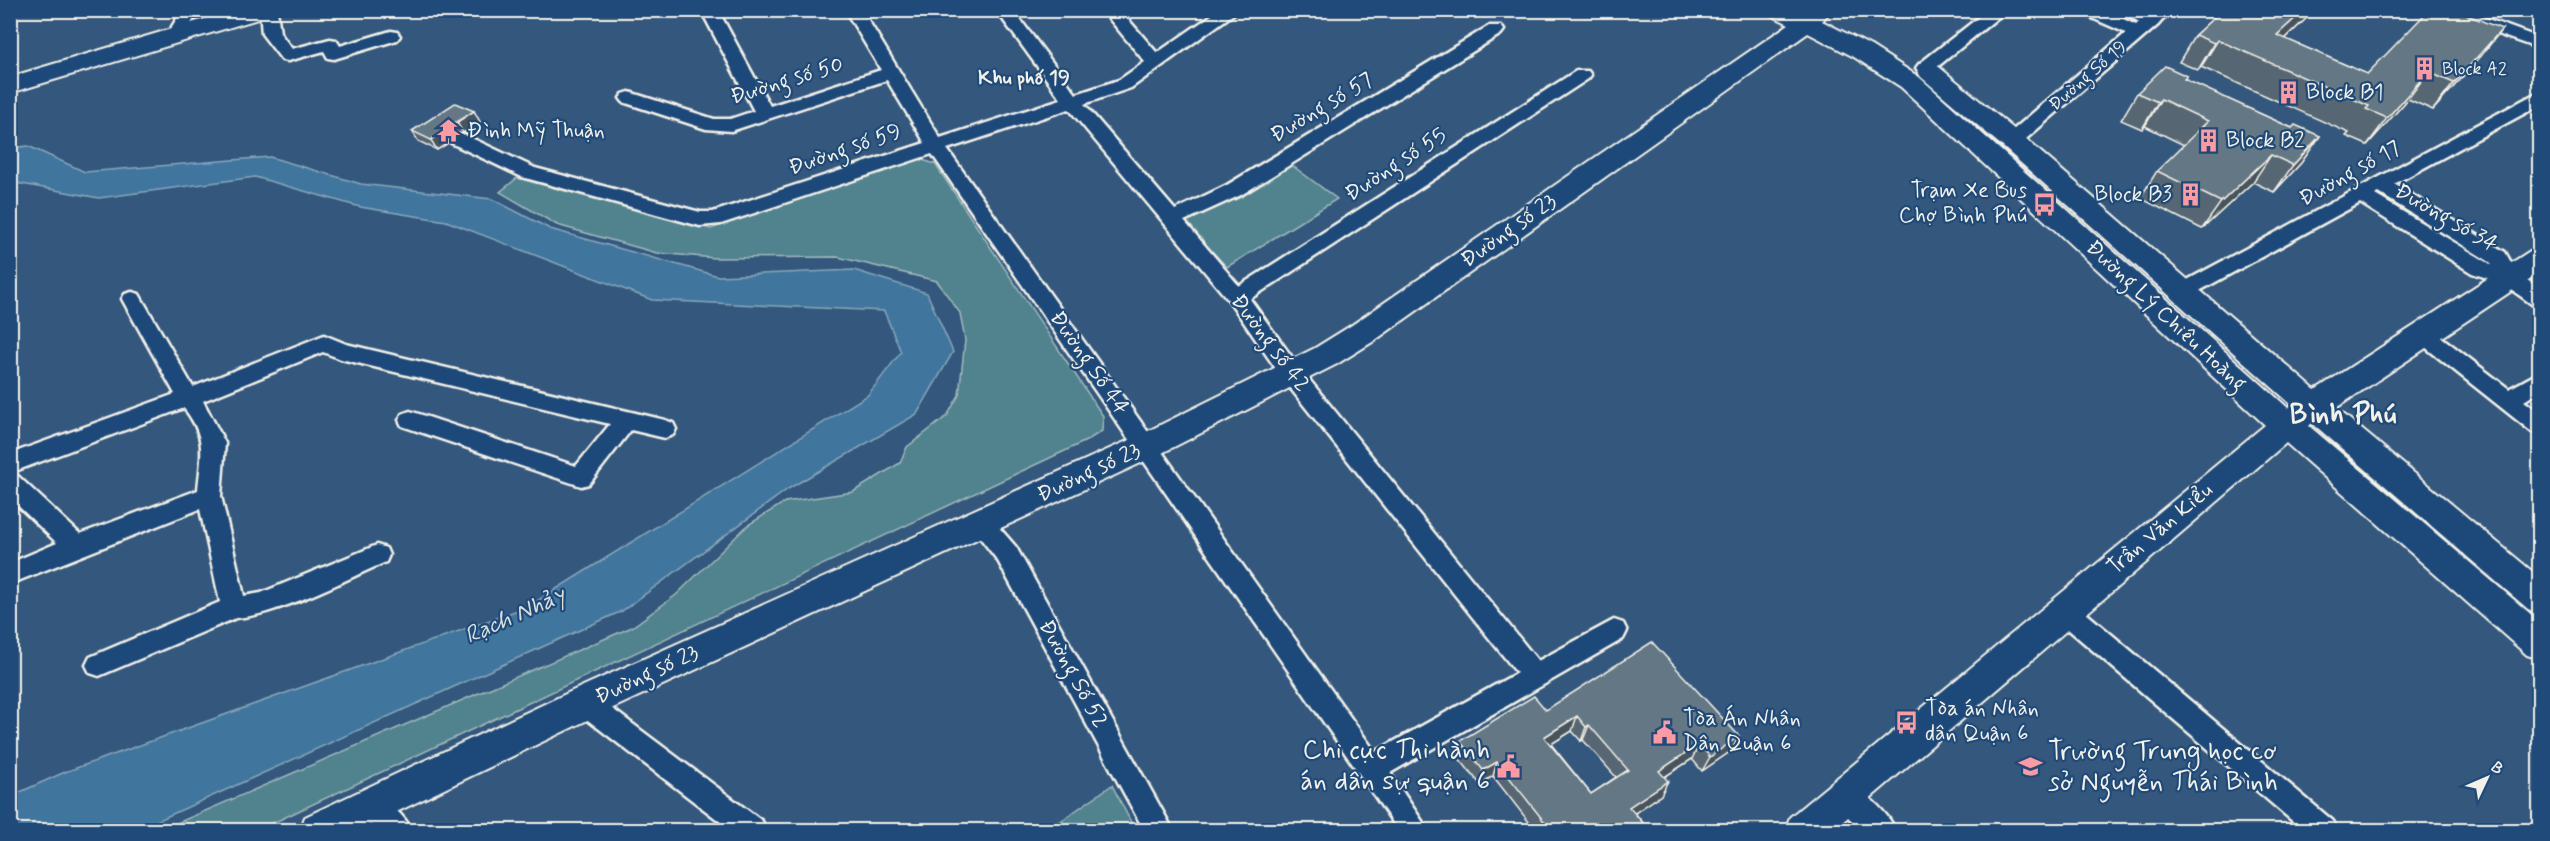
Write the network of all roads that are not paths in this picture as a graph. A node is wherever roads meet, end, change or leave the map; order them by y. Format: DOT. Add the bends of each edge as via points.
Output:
graph roads {
  1 [pos="191,10"];
  2 [pos="266,10"];
  3 [pos="709,10"];
  4 [pos="853,10"];
  5 [pos="1004,10"];
  6 [pos="1110,10"];
  7 [pos="1231,10"];
  8 [pos="1779,10"];
  9 [pos="1999,10"];
  10 [pos="2089,10"];
  11 [pos="2128,10"];
  12 [pos="2446,10"];
  13 [pos="1817,15"];
  14 [pos="2151,21"];
  15 [pos="1495,30"];
  16 [pos="176,34"];
  17 [pos="391,36"];
  18 [pos="2540,44"];
  19 [pos="1156,63"];
  20 [pos="1925,68"];
  21 [pos="891,73"];
  22 [pos="1582,75"];
  23 [pos="17,83"];
  24 [pos="2540,97"];
  25 [pos="629,98"];
  26 [pos="1072,101"];
  27 [pos="765,115"];
  28 [pos="458,139"];
  29 [pos="2012,141"];
  30 [pos="935,145"];
  31 [pos="2380,185"];
  32 [pos="2361,195"];
  33 [pos="1170,220"];
  34 [pos="2540,258"];
  35 [pos="2509,278"];
  36 [pos="2183,291"];
  37 [pos="1236,297"];
  38 [pos="132,299"];
  39 [pos="2540,300"];
  40 [pos="2422,334"];
  41 [pos="1291,373"];
  42 [pos="2540,380"];
  43 [pos="188,398"];
  44 [pos="2508,401"];
  45 [pos="2313,406"];
  46 [pos="410,420"];
  47 [pos="626,420"];
  48 [pos="2286,424"];
  49 [pos="2540,426"];
  50 [pos="665,429"];
  51 [pos="1147,446"];
  52 [pos="10,464"];
  53 [pos="10,483"];
  54 [pos="209,496"];
  55 [pos="981,523"];
  56 [pos="76,546"];
  57 [pos="377,555"];
  58 [pos="10,573"];
  59 [pos="2540,599"];
  60 [pos="234,607"];
  61 [pos="2064,610"];
  62 [pos="1614,631"];
  63 [pos="2540,644"];
  64 [pos="99,665"];
  65 [pos="1535,676"];
  66 [pos="585,703"];
  67 [pos="1371,769"];
  68 [pos="1845,796"];
  69 [pos="370,807"];
  70 [pos="319,831"];
  71 [pos="397,831"];
  72 [pos="752,831"];
  73 [pos="1159,831"];
  74 [pos="1414,831"];
  75 [pos="1804,831"];
  76 [pos="1881,831"];
  77 [pos="2323,831"];
  1 -- 16 [label="street"];
  2 -- 16 [label="street"];
  2 -- 17 [label="street" via="271,34 288,56 330,44 334,54"];
  3 -- 27 [label="street"];
  4 -- 21 [label="street, Đường Số 44"];
  5 -- 26 [label="street, Đường số 42"];
  6 -- 19 [label="street"];
  7 -- 19 [label="street, Đường số 59"];
  8 -- 13 [label="street, Đường Lý Chiêu Hoàng"];
  9 -- 20 [label="street"];
  10 -- 14 [label="street"];
  11 -- 14 [label="street"];
  12 -- 18 [label="street"];
  13 -- 20 [label="street, Đường Lý Chiêu Hoàng" via="1883,39"];
  13 -- 41 [label="street, Đường số 23" via="1364,333"];
  13 -- 48 [label="street, Đường Lý Chiêu Hoàng" via="1910,82"];
  14 -- 29 [label="street, Đường Số 19"];
  15 -- 33 [label="street, Đường số 57" via="1234,190"];
  16 -- 23 [label="street"];
  19 -- 26 [label="street, Đường số 59" via="1125,84"];
  20 -- 29 [label="street, Đường Lý Chiêu Hoàng"];
  21 -- 27 [label="street, Đường số 50"];
  21 -- 30 [label="street, Đường Số 44"];
  22 -- 37 [label="street, Đường số 55"];
  24 -- 31 [label="street, Đường số 17"];
  25 -- 27 [label="street, Đường số 50" via="713,125"];
  26 -- 30 [label="street, Đường số 59"];
  26 -- 33 [label="street, Đường số 42"];
  28 -- 30 [label="street, Đường số 59" via="529,174 700,219 728,215"];
  29 -- 36 [label="street, Đường Lý Chiêu Hoàng"];
  30 -- 51 [label="street, Đường Số 44"];
  31 -- 32 [label="street, Đường số 17"];
  31 -- 35 [label="street, Đường số 34" via="2498,257"];
  32 -- 35 [label="street, Đường số 34" via="2479,268"];
  32 -- 36 [label="street, Đường số 17"];
  33 -- 37 [label="street, Đường số 42"];
  34 -- 35 [label="street, Trần Văn Kiểu"];
  35 -- 39 [label="street, Đường số 34"];
  35 -- 40 [label="street, Trần Văn Kiểu"];
  36 -- 45 [label="street, Đường Lý Chiêu Hoàng"];
  37 -- 41 [label="street, Đường số 42"];
  38 -- 43 [label="street"];
  40 -- 44 [label="street"];
  40 -- 45 [label="street, Trần Văn Kiểu"];
  41 -- 51 [label="street, Đường số 23"];
  41 -- 65 [label="street, Đường số 42"];
  42 -- 44 [label="street"];
  43 -- 47 [label="street" via="324,343 341,351"];
  43 -- 52 [label="street"];
  43 -- 54 [label="street" via="214,443"];
  44 -- 49 [label="street"];
  45 -- 48 [label="street, Trần Văn Kiểu"];
  45 -- 59 [label="street, Đường Lý Chiêu Hoàng"];
  46 -- 47 [label="street" via="581,477"];
  47 -- 50 [label="street"];
  48 -- 61 [label="street, Trần Văn Kiểu"];
  48 -- 63 [label="street, Đường Lý Chiêu Hoàng"];
  51 -- 55 [label="street, Đường số 23"];
  51 -- 67 [label="street, Đường Số 44"];
  53 -- 56 [label="street"];
  54 -- 56 [label="street"];
  54 -- 60 [label="street"];
  55 -- 66 [label="street, Đường số 23"];
  55 -- 73 [label="street, Đường Số 52" via="1007,554"];
  56 -- 58 [label="street"];
  57 -- 60 [label="street" via="266,602"];
  60 -- 64 [label="street"];
  61 -- 68 [label="street, Trần Văn Kiểu"];
  61 -- 77 [label="street"];
  62 -- 65 [label="street"];
  65 -- 67 [label="street"];
  66 -- 69 [label="street, Đường số 23"];
  66 -- 72 [label="street"];
  67 -- 74 [label="street, Đường Số 44"];
  68 -- 75 [label="street, Trần Văn Kiểu"];
  68 -- 76 [label="street"];
  69 -- 70 [label="street, Đường số 23"];
  69 -- 71 [label="street"];
}
